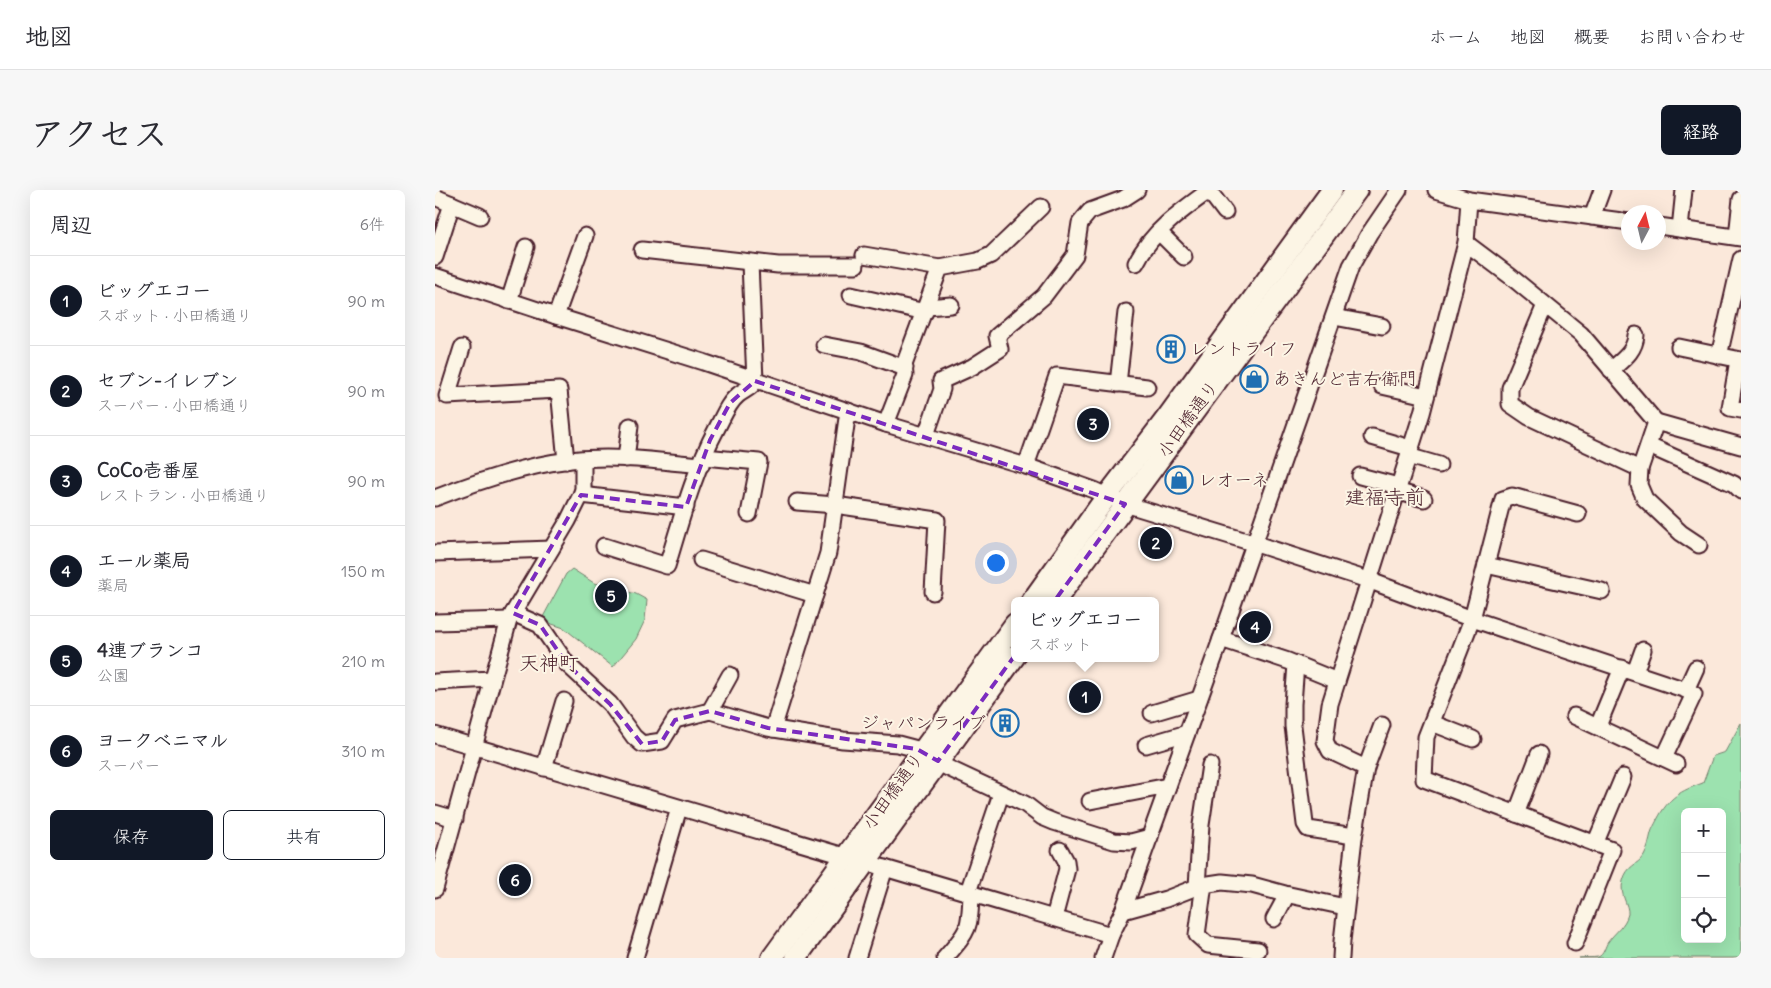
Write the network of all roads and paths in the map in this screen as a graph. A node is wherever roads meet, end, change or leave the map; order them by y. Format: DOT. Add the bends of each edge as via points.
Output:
graph roads {
  1 [pos="1137,190"];
  2 [pos="1209,190"];
  3 [pos="1332,190"];
  4 [pos="1357,190"];
  5 [pos="1399,190"];
  6 [pos="1436,190"];
  7 [pos="1602,190"];
  8 [pos="1684,190"];
  9 [pos="435,197"];
  10 [pos="1741,199"];
  11 [pos="1469,200"];
  12 [pos="452,204"];
  13 [pos="1041,207"];
  14 [pos="1225,212"];
  15 [pos="480,216"];
  16 [pos="1593,217"];
  17 [pos="1621,221"];
  18 [pos="1666,227"];
  19 [pos="1680,229"];
  20 [pos="1159,232"];
  21 [pos="585,236"];
  22 [pos="1739,238"];
  23 [pos="1466,244"];
  24 [pos="526,247"];
  25 [pos="643,250"];
  26 [pos="435,256"];
  27 [pos="1184,257"];
  28 [pos="1741,259"];
  29 [pos="1136,263"];
  30 [pos="750,264"];
  31 [pos="940,268"];
  32 [pos="435,276"];
  33 [pos="851,295"];
  34 [pos="509,301"];
  35 [pos="951,305"];
  36 [pos="1545,305"];
  37 [pos="926,309"];
  38 [pos="1126,312"];
  39 [pos="556,316"];
  40 [pos="1334,317"];
  41 [pos="1382,326"];
  42 [pos="1636,335"];
  43 [pos="824,345"];
  44 [pos="1679,347"];
  45 [pos="462,348"];
  46 [pos="1719,356"];
  47 [pos="1739,360"];
  48 [pos="905,368"];
  49 [pos="1611,370"];
  50 [pos="755,381"];
  51 [pos="1117,384"];
  52 [pos="1383,386"];
  53 [pos="1147,388"];
  54 [pos="1426,396"];
  55 [pos="1741,410"];
  56 [pos="848,411"];
  57 [pos="1656,422"];
  58 [pos="886,424"];
  59 [pos="630,426"];
  60 [pos="925,435"];
  61 [pos="1372,437"];
  62 [pos="1649,446"];
  63 [pos="1741,446"];
  64 [pos="1409,452"];
  65 [pos="583,459"];
  66 [pos="626,459"];
  67 [pos="566,461"];
  68 [pos="702,461"];
  69 [pos="1026,466"];
  70 [pos="1439,466"];
  71 [pos="1640,468"];
  72 [pos="1359,476"];
  73 [pos="1397,489"];
  74 [pos="1741,491"];
  75 [pos="581,495"];
  76 [pos="1107,496"];
  77 [pos="435,498"];
  78 [pos="1424,499"];
  79 [pos="797,502"];
  80 [pos="1125,504"];
  81 [pos="835,506"];
  82 [pos="686,507"];
  83 [pos="749,514"];
  84 [pos="1578,514"];
  85 [pos="1253,543"];
  86 [pos="1699,545"];
  87 [pos="604,546"];
  88 [pos="551,549"];
  89 [pos="435,553"];
  90 [pos="701,560"];
  91 [pos="1486,565"];
  92 [pos="1368,580"];
  93 [pos="1602,591"];
  94 [pos="933,592"];
  95 [pos="815,595"];
  96 [pos="1036,597"];
  97 [pos="1058,597"];
  98 [pos="511,617"];
  99 [pos="1472,619"];
  100 [pos="435,622"];
  101 [pos="1011,630"];
  102 [pos="1221,638"];
  103 [pos="1643,650"];
  104 [pos="1011,661"];
  105 [pos="1296,664"];
  106 [pos="1696,668"];
  107 [pos="1628,670"];
  108 [pos="730,675"];
  109 [pos="492,678"];
  110 [pos="1337,680"];
  111 [pos="435,682"];
  112 [pos="1686,690"];
  113 [pos="1199,699"];
  114 [pos="564,701"];
  115 [pos="710,711"];
  116 [pos="1152,712"];
  117 [pos="1574,716"];
  118 [pos="1432,723"];
  119 [pos="1382,725"];
  120 [pos="1598,726"];
  121 [pos="773,729"];
  122 [pos="1187,733"];
  123 [pos="435,735"];
  124 [pos="1473,739"];
  125 [pos="1146,745"];
  126 [pos="474,747"];
  127 [pos="1539,754"];
  128 [pos="930,756"];
  129 [pos="1210,765"];
  130 [pos="544,768"];
  131 [pos="1366,768"];
  132 [pos="1623,777"];
  133 [pos="1168,786"];
  134 [pos="1001,794"];
  135 [pos="1089,801"];
  136 [pos="679,808"];
  137 [pos="435,813"];
  138 [pos="1516,814"];
  139 [pos="455,819"];
  140 [pos="1354,836"];
  141 [pos="1149,837"];
  142 [pos="1595,844"];
  143 [pos="1060,850"];
  144 [pos="855,860"];
  145 [pos="885,868"];
  146 [pos="436,884"];
  147 [pos="1201,885"];
  148 [pos="969,893"];
  149 [pos="1287,895"];
  150 [pos="1345,907"];
  151 [pos="1123,911"];
  152 [pos="1054,918"];
  153 [pos="1275,919"];
  154 [pos="1111,935"];
  155 [pos="1575,943"];
  156 [pos="1258,950"];
  157 [pos="635,958"];
  158 [pos="772,958"];
  159 [pos="796,958"];
  160 [pos="857,958"];
  161 [pos="947,958"];
  162 [pos="1103,958"];
  163 [pos="1341,958"];
  1 -- 60 [label="street" via="1123,199 1089,211 1080,223 1075,255 1044,296 997,336 1000,349 941,381 942,389"];
  2 -- 14 [label="street"];
  2 -- 20 [label="street"];
  3 -- 76 [label="main road, 小田橋通り"];
  4 -- 80 [label="main road, 小田橋通り"];
  5 -- 40 [label="street" via="1351,266"];
  6 -- 11 [label="street"];
  7 -- 16 [label="street"];
  8 -- 19 [label="street"];
  9 -- 12 [label="street"];
  10 -- 22 [label="street"];
  11 -- 16 [label="street"];
  11 -- 23 [label="street"];
  12 -- 15 [label="street"];
  12 -- 26 [label="street"];
  13 -- 31 [label="street" via="991,255 978,261"];
  16 -- 17 [label="street"];
  18 -- 19 [label="street"];
  19 -- 22 [label="street"];
  20 -- 27 [label="street"];
  20 -- 29 [label="street" via="1144,248"];
  21 -- 39 [label="street"];
  23 -- 36 [label="street"];
  23 -- 54 [label="street"];
  24 -- 34 [label="street"];
  25 -- 30 [label="street"];
  28 -- 46 [label="street"];
  30 -- 31 [label="street" via="818,267 860,260"];
  30 -- 50 [label="street"];
  31 -- 37 [label="street"];
  32 -- 34 [label="street"];
  33 -- 37 [label="street"];
  34 -- 39 [label="street"];
  35 -- 37 [label="street"];
  36 -- 49 [label="street" via="1581,334"];
  36 -- 71 [label="street" via="1510,388 1510,404 1529,417"];
  37 -- 48 [label="street"];
  38 -- 51 [label="street"];
  39 -- 50 [label="street"];
  40 -- 41 [label="street"];
  40 -- 85 [label="street"];
  42 -- 49 [label="street" via="1636,345"];
  43 -- 48 [label="street" via="861,352"];
  44 -- 46 [label="street"];
  45 -- 67 [label="street" via="447,396 559,390"];
  46 -- 47 [label="street"];
  47 -- 55 [label="street" via="1730,408"];
  48 -- 58 [label="street"];
  49 -- 57 [label="street"];
  50 -- 56 [label="street"];
  50 -- 68 [label="street" via="730,402"];
  51 -- 53 [label="street"];
  51 -- 69 [label="street" via="1057,376"];
  52 -- 54 [label="street"];
  54 -- 64 [label="street"];
  56 -- 58 [label="street"];
  56 -- 81 [label="street"];
  57 -- 62 [label="street"];
  57 -- 63 [label="street"];
  58 -- 60 [label="street"];
  59 -- 66 [label="street"];
  60 -- 69 [label="street"];
  61 -- 64 [label="street"];
  62 -- 71 [label="street"];
  62 -- 74 [label="street" via="1734,484"];
  64 -- 70 [label="street"];
  64 -- 73 [label="street"];
  65 -- 66 [label="street"];
  65 -- 67 [label="street"];
  65 -- 75 [label="street"];
  66 -- 68 [label="street"];
  67 -- 77 [label="street" via="474,482"];
  68 -- 82 [label="street"];
  68 -- 83 [label="street" via="759,462"];
  69 -- 76 [label="street"];
  71 -- 86 [label="street" via="1639,485 1645,499 1681,533"];
  72 -- 73 [label="street"];
  73 -- 78 [label="street"];
  73 -- 92 [label="street"];
  75 -- 82 [label="street"];
  75 -- 88 [label="street"];
  76 -- 80 [label="street"];
  76 -- 96 [label="main road, 小田橋通り"];
  79 -- 81 [label="street"];
  80 -- 85 [label="street"];
  80 -- 97 [label="main road, 小田橋通り"];
  81 -- 94 [label="street" via="937,520"];
  81 -- 95 [label="street" via="829,553"];
  82 -- 87 [label="street" via="667,566"];
  84 -- 91 [label="street" via="1512,496 1503,499"];
  85 -- 92 [label="street"];
  85 -- 102 [label="street"];
  88 -- 89 [label="street"];
  88 -- 98 [label="street"];
  90 -- 95 [label="street"];
  91 -- 93 [label="street"];
  91 -- 99 [label="street"];
  92 -- 99 [label="street"];
  92 -- 110 [label="street"];
  95 -- 121 [label="street"];
  98 -- 100 [label="street"];
  98 -- 109 [label="street"];
  98 -- 115 [label="street" via="540,625 567,664 609,704 642,744 662,741 675,720"];
  99 -- 107 [label="street"];
  99 -- 118 [label="street"];
  101 -- 128 [label="main road, 小田橋通り"];
  102 -- 105 [label="street"];
  102 -- 113 [label="street"];
  103 -- 107 [label="street"];
  104 -- 128 [label="main road, 小田橋通り"];
  105 -- 110 [label="street"];
  105 -- 140 [label="street" via="1293,726 1305,824 1308,829"];
  106 -- 112 [label="street"];
  107 -- 112 [label="street"];
  107 -- 120 [label="street"];
  108 -- 115 [label="street"];
  109 -- 111 [label="street"];
  109 -- 126 [label="street"];
  110 -- 131 [label="street" via="1325,741 1330,751"];
  112 -- 120 [label="street" via="1694,694 1670,761"];
  113 -- 116 [label="street"];
  113 -- 122 [label="street"];
  114 -- 130 [label="street"];
  115 -- 121 [label="street"];
  117 -- 120 [label="street"];
  118 -- 124 [label="street"];
  118 -- 138 [label="street" via="1426,737 1424,779"];
  119 -- 131 [label="street"];
  121 -- 128 [label="street" via="843,740 898,744"];
  122 -- 125 [label="street"];
  122 -- 133 [label="street"];
  123 -- 126 [label="street"];
  126 -- 130 [label="street"];
  126 -- 139 [label="street"];
  127 -- 138 [label="street"];
  128 -- 134 [label="street"];
  128 -- 144 [label="main road, 小田橋通り"];
  129 -- 147 [label="street" via="1201,825"];
  130 -- 136 [label="street"];
  131 -- 140 [label="street"];
  132 -- 142 [label="street"];
  133 -- 135 [label="street"];
  133 -- 141 [label="street"];
  134 -- 141 [label="street" via="1025,804 1053,822 1114,841 1131,842"];
  134 -- 148 [label="street"];
  136 -- 144 [label="street"];
  136 -- 157 [label="street"];
  137 -- 139 [label="street"];
  138 -- 142 [label="street"];
  139 -- 146 [label="street"];
  140 -- 150 [label="street"];
  141 -- 151 [label="street"];
  142 -- 155 [label="street" via="1612,850"];
  143 -- 152 [label="street" via="1067,869"];
  144 -- 145 [label="street"];
  144 -- 158 [label="main road, 小田橋通り"];
  144 -- 159 [label="main road, 小田橋通り"];
  145 -- 148 [label="street"];
  145 -- 160 [label="street"];
  147 -- 149 [label="street" via="1239,882"];
  147 -- 151 [label="street"];
  147 -- 156 [label="street" via="1197,935 1208,945"];
  148 -- 152 [label="street"];
  148 -- 161 [label="street" via="968,928"];
  149 -- 150 [label="street"];
  149 -- 153 [label="street"];
  150 -- 163 [label="street"];
  151 -- 154 [label="street"];
  152 -- 154 [label="street"];
  154 -- 162 [label="street"];
}
